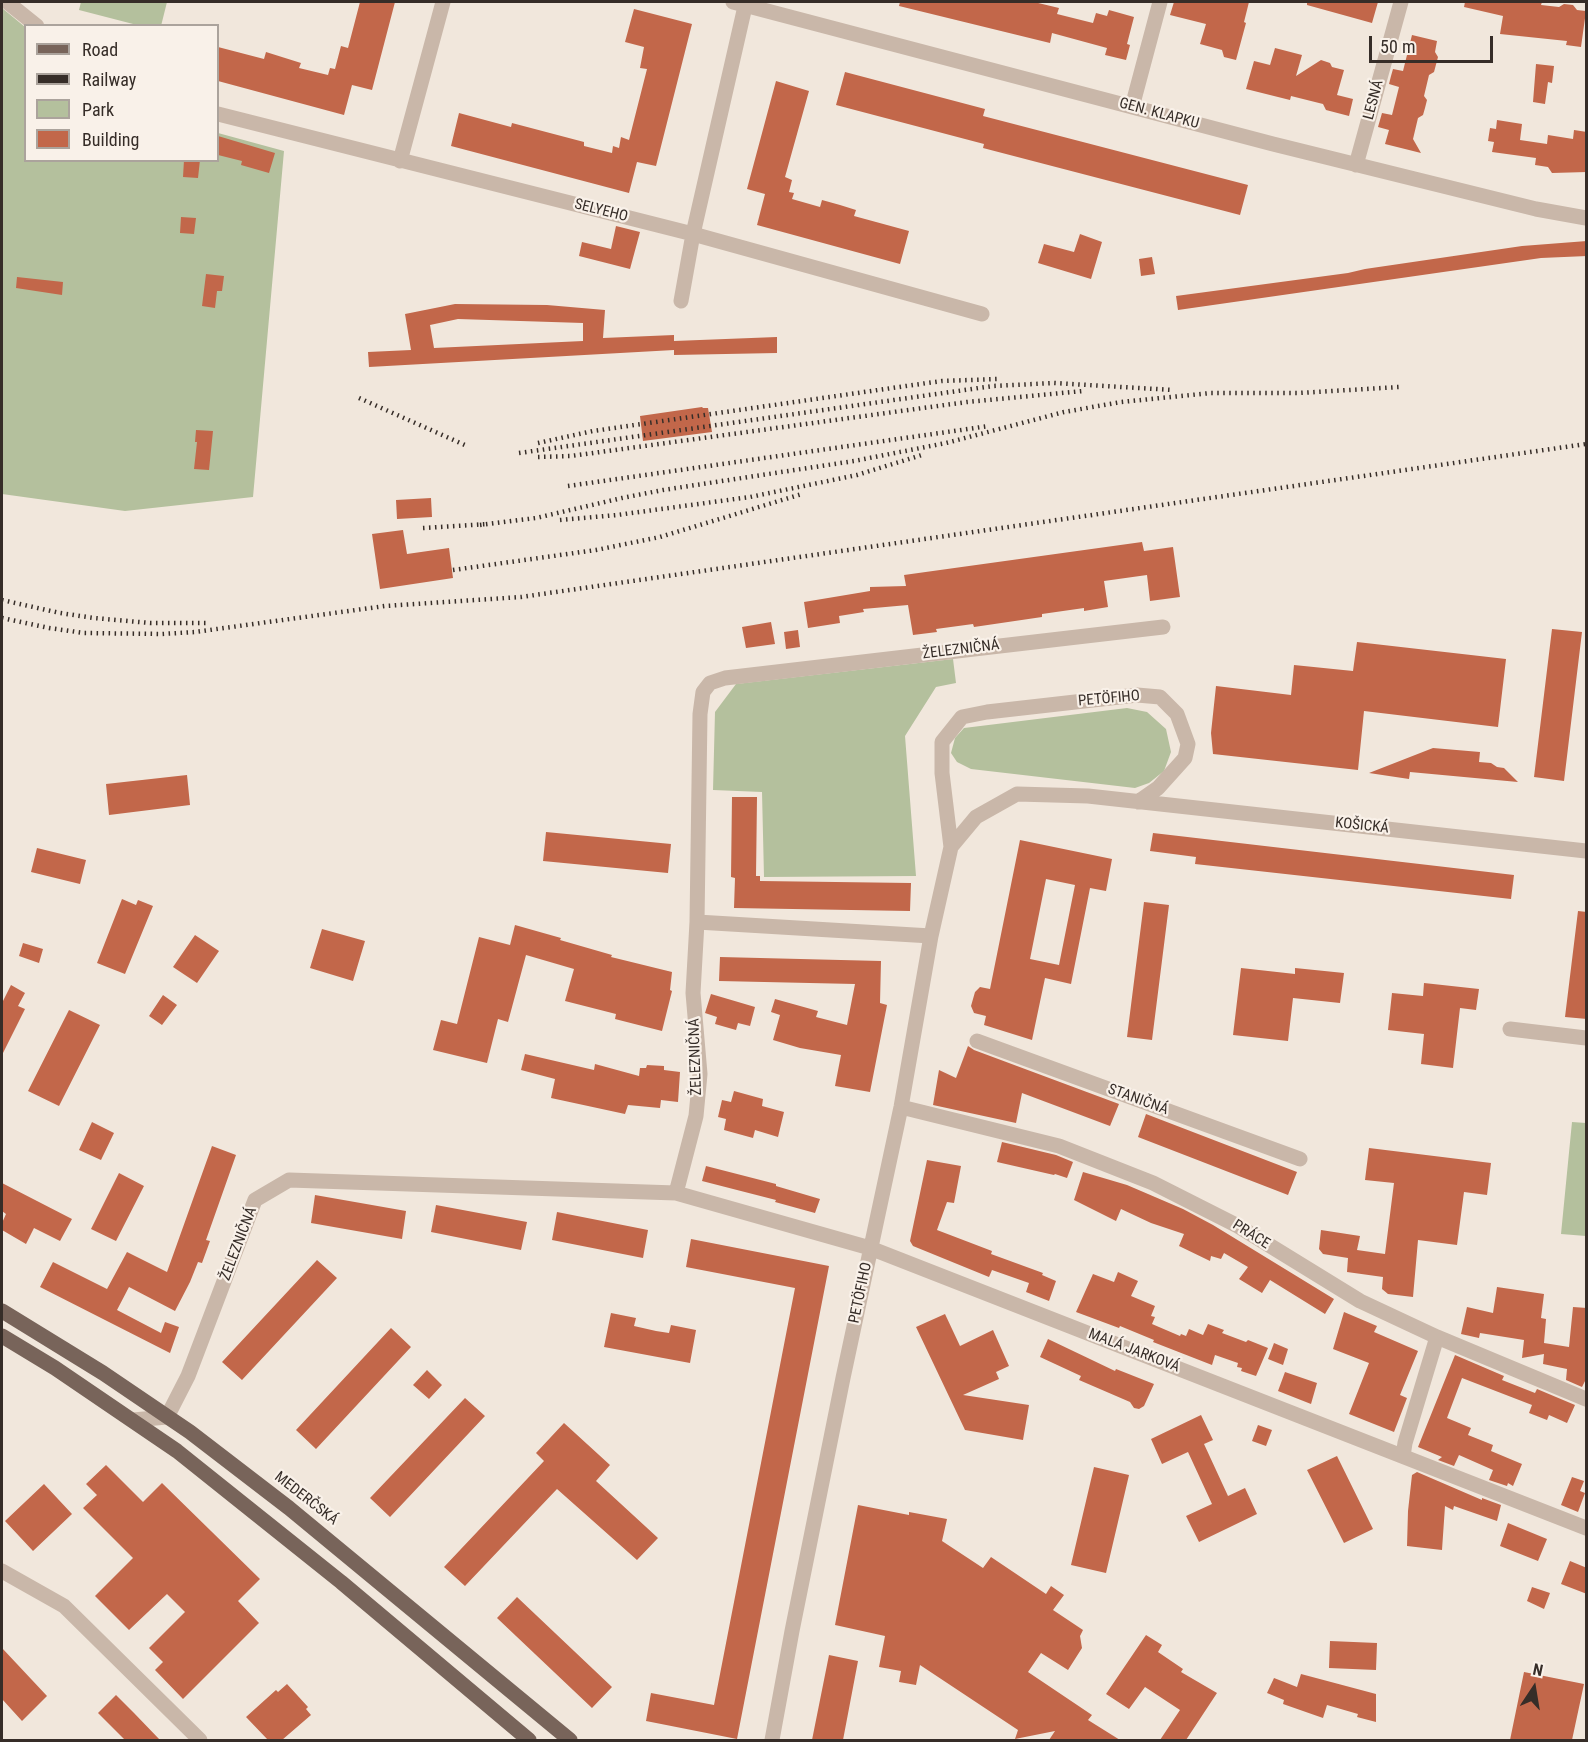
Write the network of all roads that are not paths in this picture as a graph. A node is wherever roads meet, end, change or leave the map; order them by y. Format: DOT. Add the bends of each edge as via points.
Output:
graph roads {
  1 [pos="7,2"];
  2 [pos="444,2"];
  3 [pos="1160,2"];
  4 [pos="1401,2"];
  5 [pos="742,3"];
  6 [pos="34,24"];
  7 [pos="1132,107"];
  8 [pos="219,114"];
  9 [pos="400,161"];
  10 [pos="1356,165"];
  11 [pos="1587,218"];
  12 [pos="693,234"];
  13 [pos="681,301"];
  14 [pos="982,314"];
  15 [pos="1163,627"];
  16 [pos="1138,802"];
  17 [pos="951,847"];
  18 [pos="1587,851"];
  19 [pos="698,922"];
  20 [pos="931,936"];
  21 [pos="1510,1029"];
  22 [pos="1587,1038"];
  23 [pos="977,1041"];
  24 [pos="901,1107"];
  25 [pos="1300,1159"];
  26 [pos="676,1192"];
  27 [pos="870,1248"];
  28 [pos="2,1311"];
  29 [pos="2,1336"];
  30 [pos="1437,1337"];
  31 [pos="1587,1399"];
  32 [pos="167,1417"];
  33 [pos="133,1420"];
  34 [pos="1403,1455"];
  35 [pos="1587,1528"];
  36 [pos="2,1571"];
  37 [pos="200,1740"];
  38 [pos="529,1740"];
  39 [pos="570,1740"];
  40 [pos="772,1740"];
  1 -- 6 [label="street"];
  2 -- 9 [label="street"];
  3 -- 7 [label="street"];
  4 -- 10 [label="street, LESNÁ"];
  5 -- 7 [label="street, GEN. KLAPKU"];
  5 -- 12 [label="street"];
  7 -- 10 [label="street, GEN. KLAPKU"];
  8 -- 9 [label="street, SELYEHO"];
  9 -- 12 [label="street, SELYEHO"];
  10 -- 11 [label="street, GEN. KLAPKU"];
  12 -- 13 [label="street"];
  12 -- 14 [label="street, SELYEHO"];
  15 -- 19 [label="street, ŽELEZNIČNÁ" via="725,678 710,683 703,692 700,714"];
  16 -- 17 [label="street, PETÖFIHO" via="1017,794 976,817"];
  16 -- 17 [label="street, PETÖFIHO" via="1158,788 1185,758 1188,744 1177,714 1160,697 1137,695 962,717 942,742"];
  16 -- 18 [label="street, KOŠICKÁ"];
  17 -- 20 [label="street, PETÖFIHO"];
  19 -- 20 [label="street"];
  19 -- 26 [label="street, ŽELEZNIČNÁ" via="693,993 699,1084 696,1116"];
  20 -- 24 [label="street, PETÖFIHO"];
  21 -- 22 [label="street"];
  23 -- 25 [label="street, STANIČNÁ"];
  24 -- 27 [label="street, PETÖFIHO"];
  24 -- 30 [label="street, PRÁCE" via="1059,1146 1154,1183 1238,1226 1360,1301"];
  26 -- 27 [label="street, MALÁ JARKOVÁ"];
  26 -- 32 [label="street, ŽELEZNIČNÁ" via="289,1180 255,1200 189,1376"];
  27 -- 34 [label="street, MALÁ JARKOVÁ"];
  27 -- 40 [label="street, PETÖFIHO"];
  28 -- 32 [label="main road, MEDERČSKÁ"];
  29 -- 33 [label="main road"];
  30 -- 31 [label="street, PRÁCE"];
  30 -- 34 [label="street"];
  32 -- 33 [label="street"];
  32 -- 39 [label="main road, MEDERČSKÁ" via="289,1508"];
  33 -- 38 [label="main road" via="280,1533"];
  34 -- 35 [label="street, MALÁ JARKOVÁ"];
  36 -- 37 [label="street" via="64,1606"];
}
